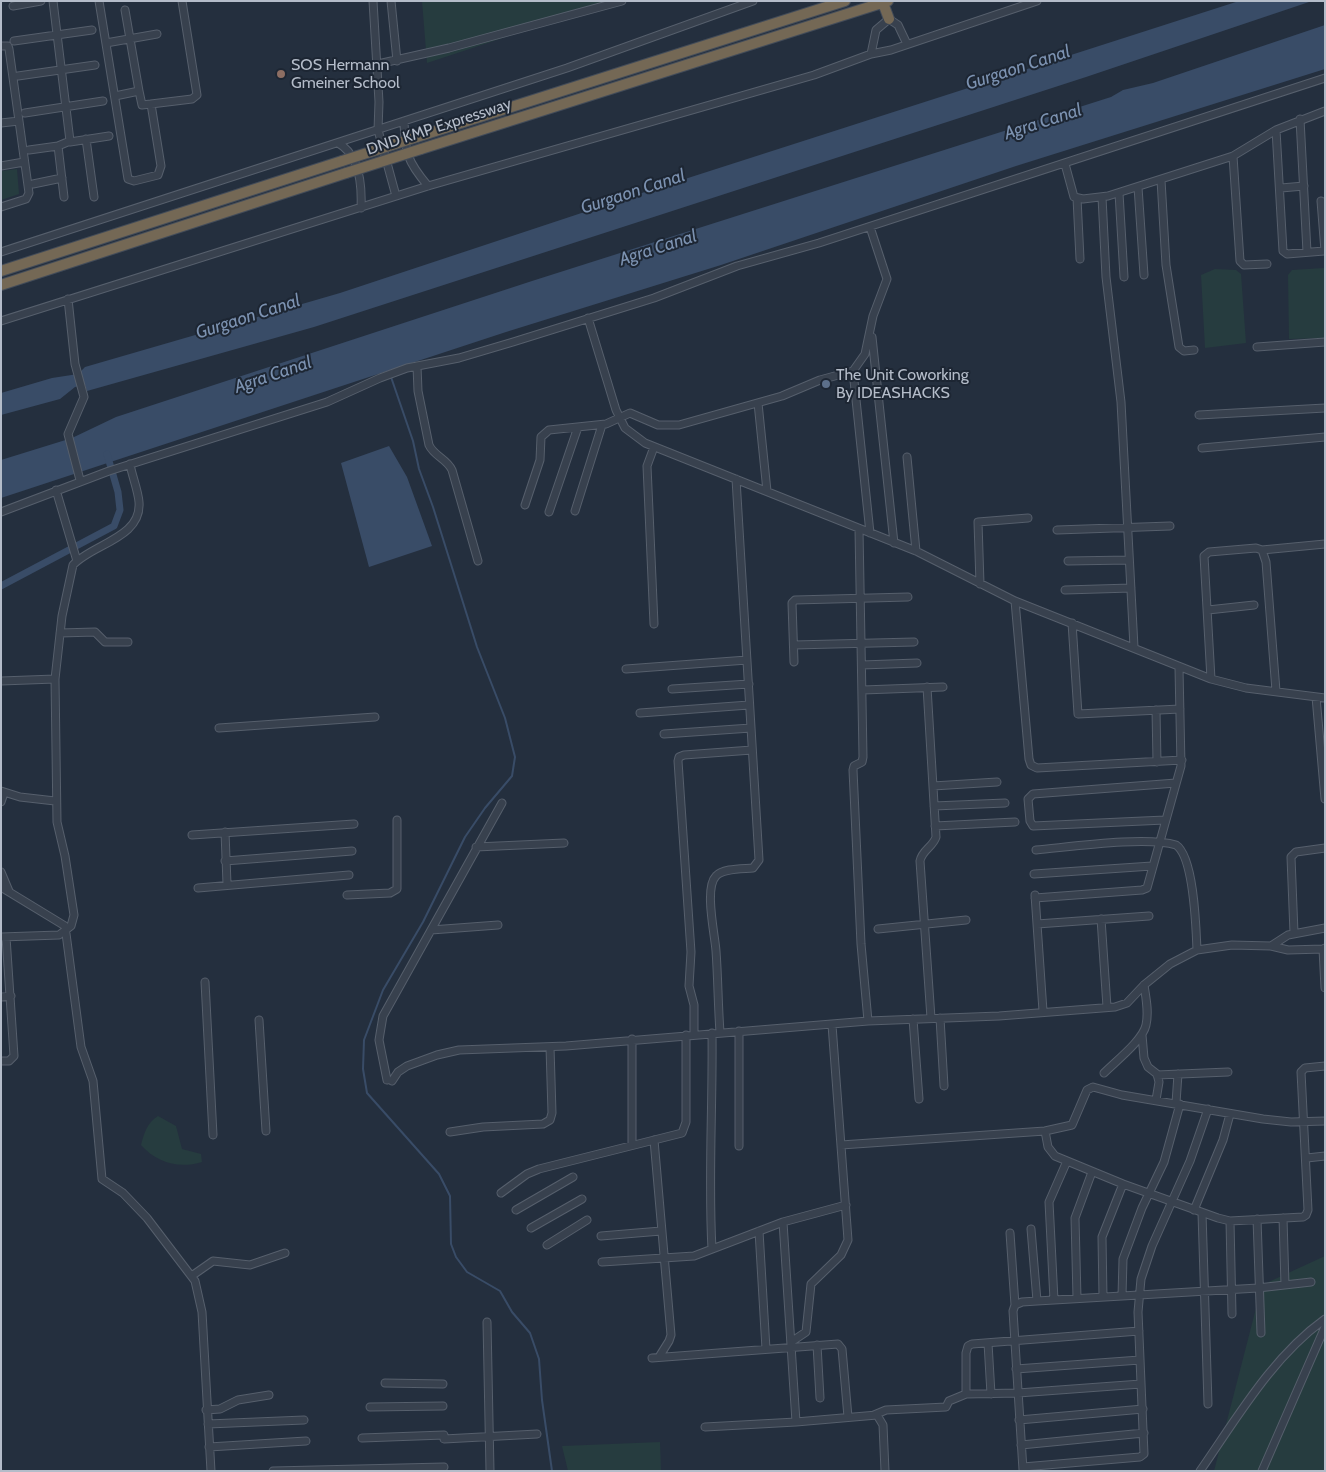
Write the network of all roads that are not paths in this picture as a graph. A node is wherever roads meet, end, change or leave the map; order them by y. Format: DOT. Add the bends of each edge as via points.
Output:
graph roads {
  1 [pos="41,1"];
  2 [pos="53,1"];
  3 [pos="99,1"];
  4 [pos="182,1"];
  5 [pos="373,1"];
  6 [pos="391,1"];
  7 [pos="622,1"];
  8 [pos="753,1"];
  9 [pos="845,1"];
  10 [pos="1036,1"];
  11 [pos="885,2"];
  12 [pos="13,6"];
  13 [pos="125,10"];
  14 [pos="889,19"];
  15 [pos="92,30"];
  16 [pos="157,34"];
  17 [pos="56,36"];
  18 [pos="129,39"];
  19 [pos="14,41"];
  20 [pos="106,43"];
  21 [pos="907,44"];
  22 [pos="1,46"];
  23 [pos="871,54"];
  24 [pos="397,61"];
  25 [pos="378,64"];
  26 [pos="95,65"];
  27 [pos="61,70"];
  28 [pos="18,76"];
  29 [pos="1325,78"];
  30 [pos="139,91"];
  31 [pos="115,96"];
  32 [pos="103,102"];
  33 [pos="151,104"];
  34 [pos="65,107"];
  35 [pos="1325,111"];
  36 [pos="26,113"];
  37 [pos="1300,119"];
  38 [pos="19,121"];
  39 [pos="404,122"];
  40 [pos="1,124"];
  41 [pos="378,130"];
  42 [pos="1276,130"];
  43 [pos="109,136"];
  44 [pos="86,139"];
  45 [pos="70,142"];
  46 [pos="338,143"];
  47 [pos="58,146"];
  48 [pos="29,150"];
  49 [pos="1233,156"];
  50 [pos="24,162"];
  51 [pos="1065,164"];
  52 [pos="1,166"];
  53 [pos="62,178"];
  54 [pos="1161,180"];
  55 [pos="33,184"];
  56 [pos="428,186"];
  57 [pos="1304,186"];
  58 [pos="1138,187"];
  59 [pos="1281,188"];
  60 [pos="1119,193"];
  61 [pos="94,196"];
  62 [pos="396,196"];
  63 [pos="64,197"];
  64 [pos="1102,197"];
  65 [pos="1077,198"];
  66 [pos="1321,201"];
  67 [pos="1,207"];
  68 [pos="361,208"];
  69 [pos="870,227"];
  70 [pos="1324,251"];
  71 [pos="1,252"];
  72 [pos="1307,252"];
  73 [pos="1080,259"];
  74 [pos="1267,264"];
  75 [pos="1,271"];
  76 [pos="1144,275"];
  77 [pos="1124,277"];
  78 [pos="1,285"];
  79 [pos="68,299"];
  80 [pos="588,318"];
  81 [pos="1,321"];
  82 [pos="871,329"];
  83 [pos="1325,342"];
  84 [pos="1257,347"];
  85 [pos="1194,350"];
  86 [pos="417,366"];
  87 [pos="852,371"];
  88 [pos="758,403"];
  89 [pos="1325,408"];
  90 [pos="617,414"];
  91 [pos="1199,415"];
  92 [pos="602,425"];
  93 [pos="578,427"];
  94 [pos="1325,437"];
  95 [pos="654,447"];
  96 [pos="1202,448"];
  97 [pos="907,457"];
  98 [pos="130,464"];
  99 [pos="736,479"];
  100 [pos="80,480"];
  101 [pos="56,490"];
  102 [pos="767,491"];
  103 [pos="525,504"];
  104 [pos="576,511"];
  105 [pos="1,512"];
  106 [pos="549,512"];
  107 [pos="1028,518"];
  108 [pos="1170,526"];
  109 [pos="1127,528"];
  110 [pos="858,529"];
  111 [pos="1057,530"];
  112 [pos="870,533"];
  113 [pos="894,543"];
  114 [pos="1325,544"];
  115 [pos="1262,550"];
  116 [pos="916,551"];
  117 [pos="1130,560"];
  118 [pos="77,561"];
  119 [pos="478,561"];
  120 [pos="1068,561"];
  121 [pos="980,584"];
  122 [pos="1131,588"];
  123 [pos="1065,590"];
  124 [pos="908,597"];
  125 [pos="860,598"];
  126 [pos="1015,601"];
  127 [pos="1254,605"];
  128 [pos="1208,610"];
  129 [pos="1072,622"];
  130 [pos="654,624"];
  131 [pos="60,633"];
  132 [pos="128,642"];
  133 [pos="914,642"];
  134 [pos="861,644"];
  135 [pos="794,645"];
  136 [pos="1134,647"];
  137 [pos="747,660"];
  138 [pos="794,662"];
  139 [pos="917,663"];
  140 [pos="862,665"];
  141 [pos="1179,668"];
  142 [pos="626,669"];
  143 [pos="55,679"];
  144 [pos="1210,679"];
  145 [pos="1,681"];
  146 [pos="748,684"];
  147 [pos="927,687"];
  148 [pos="943,687"];
  149 [pos="672,689"];
  150 [pos="863,690"];
  151 [pos="1276,691"];
  152 [pos="1316,697"];
  153 [pos="1325,698"];
  154 [pos="750,705"];
  155 [pos="1180,709"];
  156 [pos="1156,710"];
  157 [pos="640,713"];
  158 [pos="375,716"];
  159 [pos="219,728"];
  160 [pos="751,728"];
  161 [pos="664,734"];
  162 [pos="752,750"];
  163 [pos="1182,760"];
  164 [pos="1157,762"];
  165 [pos="997,782"];
  166 [pos="1176,783"];
  167 [pos="933,786"];
  168 [pos="2,792"];
  169 [pos="1325,799"];
  170 [pos="55,801"];
  171 [pos="1,802"];
  172 [pos="502,803"];
  173 [pos="1005,803"];
  174 [pos="934,806"];
  175 [pos="397,820"];
  176 [pos="1165,820"];
  177 [pos="1015,822"];
  178 [pos="354,824"];
  179 [pos="935,826"];
  180 [pos="225,832"];
  181 [pos="192,834"];
  182 [pos="1158,842"];
  183 [pos="564,843"];
  184 [pos="476,847"];
  185 [pos="1325,848"];
  186 [pos="1036,850"];
  187 [pos="352,851"];
  188 [pos="225,861"];
  189 [pos="1152,866"];
  190 [pos="1,872"];
  191 [pos="1034,874"];
  192 [pos="349,875"];
  193 [pos="227,884"];
  194 [pos="1,887"];
  195 [pos="198,888"];
  196 [pos="10,891"];
  197 [pos="347,895"];
  198 [pos="1149,916"];
  199 [pos="1102,919"];
  200 [pos="966,920"];
  201 [pos="1037,924"];
  202 [pos="498,925"];
  203 [pos="924,925"];
  204 [pos="1325,928"];
  205 [pos="878,929"];
  206 [pos="431,930"];
  207 [pos="67,931"];
  208 [pos="1294,933"];
  209 [pos="3,937"];
  210 [pos="1271,946"];
  211 [pos="1324,948"];
  212 [pos="1197,950"];
  213 [pos="205,982"];
  214 [pos="1144,985"];
  215 [pos="1325,988"];
  216 [pos="11,996"];
  217 [pos="1,997"];
  218 [pos="1107,1007"];
  219 [pos="1042,1012"];
  220 [pos="931,1018"];
  221 [pos="940,1018"];
  222 [pos="913,1019"];
  223 [pos="259,1020"];
  224 [pos="868,1021"];
  225 [pos="832,1024"];
  226 [pos="739,1031"];
  227 [pos="720,1032"];
  228 [pos="712,1033"];
  229 [pos="690,1035"];
  230 [pos="1142,1035"];
  231 [pos="632,1039"];
  232 [pos="550,1047"];
  233 [pos="1,1061"];
  234 [pos="1325,1066"];
  235 [pos="1228,1072"];
  236 [pos="1104,1073"];
  237 [pos="1178,1074"];
  238 [pos="1157,1075"];
  239 [pos="944,1086"];
  240 [pos="919,1099"];
  241 [pos="1156,1100"];
  242 [pos="1178,1103"];
  243 [pos="1208,1109"];
  244 [pos="1230,1114"];
  245 [pos="1325,1121"];
  246 [pos="1305,1122"];
  247 [pos="266,1131"];
  248 [pos="1045,1131"];
  249 [pos="450,1132"];
  250 [pos="213,1134"];
  251 [pos="654,1140"];
  252 [pos="632,1144"];
  253 [pos="841,1145"];
  254 [pos="739,1146"];
  255 [pos="1325,1156"];
  256 [pos="1307,1158"];
  257 [pos="1067,1161"];
  258 [pos="1092,1172"];
  259 [pos="573,1177"];
  260 [pos="1123,1184"];
  261 [pos="501,1193"];
  262 [pos="1149,1194"];
  263 [pos="582,1199"];
  264 [pos="1172,1202"];
  265 [pos="846,1205"];
  266 [pos="516,1210"];
  267 [pos="1194,1210"];
  268 [pos="1202,1213"];
  269 [pos="1283,1218"];
  270 [pos="1258,1219"];
  271 [pos="587,1220"];
  272 [pos="1230,1221"];
  273 [pos="783,1222"];
  274 [pos="531,1228"];
  275 [pos="1031,1229"];
  276 [pos="661,1231"];
  277 [pos="759,1231"];
  278 [pos="1010,1233"];
  279 [pos="601,1236"];
  280 [pos="547,1245"];
  281 [pos="712,1249"];
  282 [pos="285,1253"];
  283 [pos="664,1258"];
  284 [pos="602,1262"];
  285 [pos="193,1275"];
  286 [pos="1311,1282"];
  287 [pos="1285,1285"];
  288 [pos="1258,1288"];
  289 [pos="1232,1289"];
  290 [pos="1204,1290"];
  291 [pos="1139,1295"];
  292 [pos="1122,1296"];
  293 [pos="1103,1297"];
  294 [pos="1077,1298"];
  295 [pos="1054,1300"];
  296 [pos="1037,1301"];
  297 [pos="1015,1306"];
  298 [pos="1232,1314"];
  299 [pos="1325,1319"];
  300 [pos="487,1322"];
  301 [pos="1325,1327"];
  302 [pos="1139,1331"];
  303 [pos="1261,1333"];
  304 [pos="1014,1341"];
  305 [pos="988,1343"];
  306 [pos="791,1344"];
  307 [pos="817,1345"];
  308 [pos="766,1349"];
  309 [pos="1140,1360"];
  310 [pos="1016,1369"];
  311 [pos="384,1383"];
  312 [pos="443,1384"];
  313 [pos="1141,1384"];
  314 [pos="1018,1393"];
  315 [pos="966,1394"];
  316 [pos="990,1394"];
  317 [pos="270,1396"];
  318 [pos="820,1398"];
  319 [pos="1208,1404"];
  320 [pos="443,1406"];
  321 [pos="370,1407"];
  322 [pos="1143,1409"];
  323 [pos="206,1410"];
  324 [pos="874,1415"];
  325 [pos="848,1417"];
  326 [pos="304,1420"];
  327 [pos="1019,1420"];
  328 [pos="796,1422"];
  329 [pos="208,1424"];
  330 [pos="705,1426"];
  331 [pos="1144,1433"];
  332 [pos="536,1434"];
  333 [pos="489,1436"];
  334 [pos="362,1438"];
  335 [pos="306,1441"];
  336 [pos="1021,1445"];
  337 [pos="209,1446"];
  338 [pos="444,1466"];
  339 [pos="1023,1469"];
  340 [pos="211,1471"];
  341 [pos="273,1471"];
  342 [pos="490,1471"];
  343 [pos="886,1471"];
  344 [pos="1200,1471"];
  345 [pos="1262,1471"];
  1 -- 12 [label="street"];
  2 -- 17 [label="street"];
  3 -- 20 [label="street"];
  4 -- 33 [label="street" via="197,95 192,99"];
  5 -- 25 [label="street"];
  6 -- 24 [label="street"];
  7 -- 24 [label="street"];
  8 -- 39 [label="street"];
  9 -- 75 [label="highway, DND KMP Expressway, bridge"];
  10 -- 21 [label="street"];
  11 -- 14 [label="highway"];
  11 -- 78 [label="highway, DND KMP Expressway, bridge"];
  13 -- 18 [label="street"];
  14 -- 21 [label="street" via="898,25"];
  14 -- 23 [label="street" via="876,30"];
  15 -- 17 [label="street"];
  16 -- 18 [label="street"];
  17 -- 19 [label="street"];
  17 -- 27 [label="street"];
  18 -- 20 [label="street"];
  18 -- 30 [label="street"];
  20 -- 31 [label="street"];
  21 -- 23 [label="street"];
  22 -- 38 [label="street" via="9,49"];
  23 -- 56 [label="street" via="814,75"];
  24 -- 25 [label="street"];
  25 -- 41 [label="street"];
  26 -- 27 [label="street"];
  27 -- 28 [label="street"];
  27 -- 34 [label="street"];
  29 -- 51 [label="street"];
  30 -- 31 [label="street"];
  30 -- 33 [label="street" via="142,105"];
  31 -- 33 [label="street" via="128,179 132,181 158,175 161,170"];
  32 -- 34 [label="street"];
  34 -- 36 [label="street"];
  34 -- 45 [label="street"];
  35 -- 37 [label="street"];
  37 -- 42 [label="street"];
  37 -- 57 [label="street"];
  38 -- 40 [label="street"];
  38 -- 50 [label="street"];
  39 -- 41 [label="street"];
  39 -- 56 [label="street" via="405,147 411,166"];
  41 -- 46 [label="street"];
  41 -- 62 [label="street"];
  42 -- 49 [label="street"];
  42 -- 59 [label="street"];
  43 -- 44 [label="street"];
  44 -- 45 [label="street"];
  44 -- 61 [label="street"];
  45 -- 47 [label="street"];
  46 -- 68 [label="street" via="346,147 355,163 362,188"];
  46 -- 71 [label="street"];
  47 -- 48 [label="street"];
  47 -- 53 [label="street"];
  49 -- 54 [label="street"];
  49 -- 74 [label="street" via="1240,262 1244,265"];
  50 -- 52 [label="street"];
  50 -- 67 [label="street" via="28,196"];
  51 -- 65 [label="street" via="1072,192"];
  51 -- 69 [label="street"];
  53 -- 55 [label="street"];
  53 -- 63 [label="street"];
  54 -- 58 [label="street"];
  54 -- 85 [label="street" via="1165,256 1180,347"];
  56 -- 62 [label="street"];
  57 -- 59 [label="street"];
  57 -- 72 [label="street"];
  58 -- 60 [label="street"];
  58 -- 76 [label="street"];
  59 -- 72 [label="street" via="1283,251 1287,254"];
  60 -- 64 [label="street"];
  60 -- 77 [label="street"];
  62 -- 68 [label="street"];
  64 -- 65 [label="street"];
  64 -- 109 [label="street" via="1106,277 1121,402"];
  65 -- 73 [label="street"];
  66 -- 70 [label="street"];
  68 -- 79 [label="street"];
  69 -- 80 [label="street" via="727,269 674,291"];
  69 -- 82 [label="street" via="887,279"];
  70 -- 72 [label="street"];
  79 -- 81 [label="street"];
  79 -- 100 [label="street" via="74,364 84,397 68,434"];
  80 -- 86 [label="street" via="458,358"];
  80 -- 90 [label="street"];
  82 -- 87 [label="street" via="865,354"];
  82 -- 113 [label="street"];
  83 -- 84 [label="street"];
  86 -- 98 [label="street" via="380,378 328,402"];
  86 -- 119 [label="street" via="418,391 429,445 452,470"];
  87 -- 88 [label="street" via="829,376 793,393"];
  87 -- 112 [label="street"];
  88 -- 90 [label="street" via="668,426 632,413"];
  88 -- 102 [label="street"];
  89 -- 91 [label="street"];
  90 -- 92 [label="street"];
  90 -- 95 [label="street" via="634,436"];
  92 -- 93 [label="street"];
  92 -- 104 [label="street"];
  93 -- 103 [label="street" via="549,430 543,434 540,460"];
  93 -- 106 [label="street"];
  94 -- 96 [label="street"];
  95 -- 99 [label="street"];
  95 -- 130 [label="street" via="648,461"];
  97 -- 116 [label="street"];
  98 -- 100 [label="street"];
  98 -- 118 [label="street" via="139,502 136,519 127,530"];
  99 -- 102 [label="street"];
  99 -- 137 [label="street"];
  100 -- 101 [label="street"];
  101 -- 105 [label="street"];
  101 -- 118 [label="street"];
  102 -- 110 [label="street"];
  107 -- 121 [label="street" via="978,522"];
  108 -- 109 [label="street"];
  109 -- 111 [label="street"];
  109 -- 117 [label="street"];
  110 -- 112 [label="street"];
  110 -- 125 [label="street"];
  112 -- 113 [label="street"];
  113 -- 116 [label="street"];
  114 -- 115 [label="street"];
  115 -- 128 [label="street" via="1206,553"];
  115 -- 151 [label="street" via="1270,602"];
  116 -- 121 [label="street"];
  117 -- 120 [label="street"];
  117 -- 122 [label="street"];
  118 -- 131 [label="street" via="72,569"];
  121 -- 126 [label="street"];
  122 -- 123 [label="street"];
  122 -- 136 [label="street"];
  124 -- 125 [label="street"];
  125 -- 134 [label="street"];
  125 -- 135 [label="street" via="795,600 792,603"];
  126 -- 129 [label="street"];
  126 -- 164 [label="street" via="1031,765 1037,768"];
  127 -- 128 [label="street"];
  128 -- 144 [label="street"];
  129 -- 136 [label="street"];
  129 -- 156 [label="street" via="1078,714"];
  131 -- 132 [label="street" via="95,632 105,642"];
  131 -- 143 [label="street"];
  133 -- 134 [label="street"];
  134 -- 135 [label="street"];
  134 -- 140 [label="street"];
  135 -- 138 [label="street"];
  136 -- 141 [label="street"];
  137 -- 142 [label="street"];
  137 -- 146 [label="street"];
  139 -- 140 [label="street"];
  140 -- 150 [label="street"];
  141 -- 144 [label="street"];
  141 -- 155 [label="street"];
  143 -- 145 [label="street"];
  143 -- 170 [label="street"];
  144 -- 151 [label="street"];
  146 -- 149 [label="street"];
  146 -- 154 [label="street"];
  147 -- 148 [label="street"];
  147 -- 150 [label="street"];
  147 -- 167 [label="street"];
  150 -- 224 [label="street" via="863,760 853,770"];
  151 -- 152 [label="street"];
  152 -- 153 [label="street"];
  152 -- 169 [label="street"];
  154 -- 157 [label="street"];
  154 -- 160 [label="street"];
  155 -- 156 [label="street"];
  155 -- 163 [label="street"];
  156 -- 164 [label="street"];
  158 -- 159 [label="street"];
  160 -- 161 [label="street"];
  160 -- 162 [label="street"];
  162 -- 227 [label="street" via="758,864 753,868 723,872 713,880 711,918 716,948"];
  162 -- 229 [label="street" via="684,755 678,761 691,952 689,986 694,1005"];
  163 -- 164 [label="street"];
  163 -- 166 [label="street"];
  165 -- 167 [label="street"];
  166 -- 176 [label="street"];
  166 -- 176 [label="street" via="1034,794 1028,799 1033,826"];
  167 -- 174 [label="street"];
  168 -- 170 [label="street"];
  168 -- 171 [label="street"];
  170 -- 207 [label="street" via="73,908 73,921"];
  172 -- 184 [label="street"];
  173 -- 174 [label="street"];
  174 -- 179 [label="street"];
  175 -- 197 [label="street" via="397,889 390,893"];
  176 -- 182 [label="street"];
  177 -- 179 [label="street"];
  178 -- 180 [label="street"];
  179 -- 203 [label="street" via="935,840 920,861"];
  180 -- 181 [label="street"];
  180 -- 188 [label="street"];
  182 -- 186 [label="street"];
  182 -- 189 [label="street"];
  182 -- 212 [label="street" via="1176,845 1185,856"];
  183 -- 184 [label="street"];
  184 -- 206 [label="street"];
  185 -- 208 [label="street" via="1296,852 1291,857"];
  187 -- 188 [label="street"];
  188 -- 193 [label="street"];
  189 -- 191 [label="street"];
  189 -- 201 [label="street" via="1148,884 1142,890 1035,896"];
  190 -- 196 [label="street"];
  192 -- 193 [label="street"];
  193 -- 195 [label="street"];
  194 -- 196 [label="street"];
  196 -- 207 [label="street" via="62,923"];
  198 -- 199 [label="street"];
  199 -- 201 [label="street"];
  199 -- 218 [label="street"];
  200 -- 203 [label="street"];
  201 -- 219 [label="street"];
  202 -- 206 [label="street"];
  203 -- 205 [label="street"];
  203 -- 220 [label="street"];
  204 -- 208 [label="street"];
  206 -- 232 [label="street" via="389,1001 380,1026 379,1040 390,1080 407,1066 452,1051"];
  207 -- 209 [label="street" via="55,935"];
  207 -- 285 [label="street" via="81,1046 93,1081 102,1179 128,1198"];
  208 -- 210 [label="street"];
  209 -- 216 [label="street"];
  210 -- 211 [label="street" via="1288,950"];
  210 -- 212 [label="street" via="1232,945"];
  211 -- 215 [label="street"];
  212 -- 214 [label="street" via="1170,964"];
  213 -- 250 [label="street"];
  214 -- 218 [label="street" via="1127,1003"];
  214 -- 230 [label="street" via="1147,1012"];
  216 -- 217 [label="street"];
  216 -- 233 [label="street" via="14,1056 10,1061"];
  218 -- 219 [label="street"];
  219 -- 221 [label="street"];
  220 -- 221 [label="street"];
  220 -- 222 [label="street"];
  221 -- 239 [label="street"];
  222 -- 224 [label="street"];
  222 -- 240 [label="street"];
  223 -- 247 [label="street"];
  224 -- 225 [label="street"];
  225 -- 226 [label="street"];
  225 -- 253 [label="street"];
  226 -- 227 [label="street"];
  226 -- 254 [label="street"];
  227 -- 228 [label="street"];
  228 -- 229 [label="street"];
  228 -- 281 [label="street" via="709,1192"];
  229 -- 231 [label="street"];
  229 -- 251 [label="street" via="684,1130 678,1135"];
  230 -- 236 [label="street"];
  230 -- 238 [label="street" via="1144,1058"];
  231 -- 232 [label="street"];
  231 -- 252 [label="street"];
  232 -- 249 [label="street" via="550,1120 543,1124"];
  234 -- 246 [label="street" via="1302,1070"];
  235 -- 237 [label="street"];
  237 -- 238 [label="street"];
  237 -- 242 [label="street"];
  238 -- 241 [label="street"];
  241 -- 242 [label="street"];
  241 -- 248 [label="street" via="1091,1087 1083,1097 1072,1125"];
  242 -- 243 [label="street"];
  242 -- 262 [label="street" via="1164,1162"];
  243 -- 244 [label="street"];
  243 -- 264 [label="street"];
  244 -- 246 [label="street"];
  244 -- 267 [label="street" via="1223,1140"];
  245 -- 246 [label="street"];
  246 -- 256 [label="street"];
  248 -- 253 [label="street"];
  248 -- 257 [label="street" via="1050,1150"];
  251 -- 252 [label="street"];
  251 -- 276 [label="street"];
  252 -- 261 [label="street" via="539,1169"];
  253 -- 265 [label="street"];
  255 -- 256 [label="street"];
  256 -- 269 [label="street" via="1307,1213"];
  257 -- 258 [label="street"];
  257 -- 295 [label="street" via="1049,1202"];
  258 -- 260 [label="street"];
  258 -- 294 [label="street" via="1076,1218"];
  259 -- 266 [label="street"];
  260 -- 262 [label="street"];
  260 -- 293 [label="street" via="1102,1237"];
  262 -- 264 [label="street"];
  262 -- 292 [label="street" via="1123,1259"];
  263 -- 274 [label="street"];
  264 -- 267 [label="street"];
  264 -- 291 [label="street" via="1143,1269"];
  265 -- 273 [label="street"];
  265 -- 306 [label="street" via="848,1232 845,1248 811,1284 806,1332"];
  267 -- 268 [label="street"];
  268 -- 272 [label="street"];
  268 -- 290 [label="street"];
  269 -- 270 [label="street"];
  269 -- 287 [label="street"];
  270 -- 272 [label="street"];
  270 -- 288 [label="street"];
  271 -- 280 [label="street"];
  272 -- 289 [label="street"];
  273 -- 277 [label="street"];
  273 -- 306 [label="street"];
  275 -- 296 [label="street"];
  276 -- 279 [label="street"];
  276 -- 283 [label="street"];
  277 -- 281 [label="street"];
  277 -- 308 [label="street"];
  278 -- 297 [label="street"];
  281 -- 283 [label="street" via="694,1256"];
  282 -- 285 [label="street" via="250,1265 213,1261"];
  283 -- 284 [label="street"];
  283 -- 308 [label="street" via="670,1338 655,1358"];
  285 -- 323 [label="street" via="202,1312"];
  286 -- 287 [label="street"];
  287 -- 288 [label="street"];
  288 -- 289 [label="street"];
  288 -- 303 [label="street"];
  289 -- 290 [label="street"];
  289 -- 298 [label="street"];
  290 -- 291 [label="street"];
  290 -- 319 [label="street"];
  291 -- 292 [label="street"];
  291 -- 302 [label="street"];
  292 -- 293 [label="street"];
  293 -- 294 [label="street"];
  294 -- 295 [label="street"];
  295 -- 296 [label="street"];
  296 -- 297 [label="street"];
  297 -- 304 [label="street"];
  299 -- 344 [label="street" via="1295,1344 1268,1376"];
  300 -- 333 [label="street"];
  301 -- 345 [label="street"];
  302 -- 304 [label="street"];
  302 -- 309 [label="street"];
  304 -- 305 [label="street"];
  304 -- 310 [label="street"];
  305 -- 315 [label="street" via="972,1344 967,1349"];
  305 -- 316 [label="street"];
  306 -- 307 [label="street"];
  306 -- 308 [label="street"];
  306 -- 328 [label="street"];
  307 -- 318 [label="street"];
  307 -- 325 [label="street" via="836,1344 842,1349"];
  309 -- 310 [label="street"];
  309 -- 313 [label="street"];
  310 -- 314 [label="street"];
  311 -- 312 [label="street"];
  313 -- 314 [label="street"];
  313 -- 322 [label="street"];
  314 -- 316 [label="street"];
  314 -- 327 [label="street"];
  315 -- 316 [label="street"];
  315 -- 324 [label="street" via="949,1401 946,1407 886,1410"];
  317 -- 323 [label="street" via="240,1399 223,1408"];
  320 -- 321 [label="street"];
  322 -- 327 [label="street"];
  322 -- 331 [label="street"];
  323 -- 329 [label="street"];
  324 -- 325 [label="street"];
  324 -- 343 [label="street" via="879,1416 883,1425"];
  325 -- 328 [label="street"];
  326 -- 329 [label="street"];
  327 -- 336 [label="street"];
  328 -- 330 [label="street"];
  329 -- 337 [label="street"];
  331 -- 336 [label="street"];
  331 -- 339 [label="street" via="1145,1451 1140,1457"];
  332 -- 333 [label="street"];
  333 -- 334 [label="street"];
  333 -- 342 [label="street"];
  335 -- 337 [label="street"];
  336 -- 339 [label="street"];
  337 -- 340 [label="street"];
  338 -- 341 [label="street"];
}
